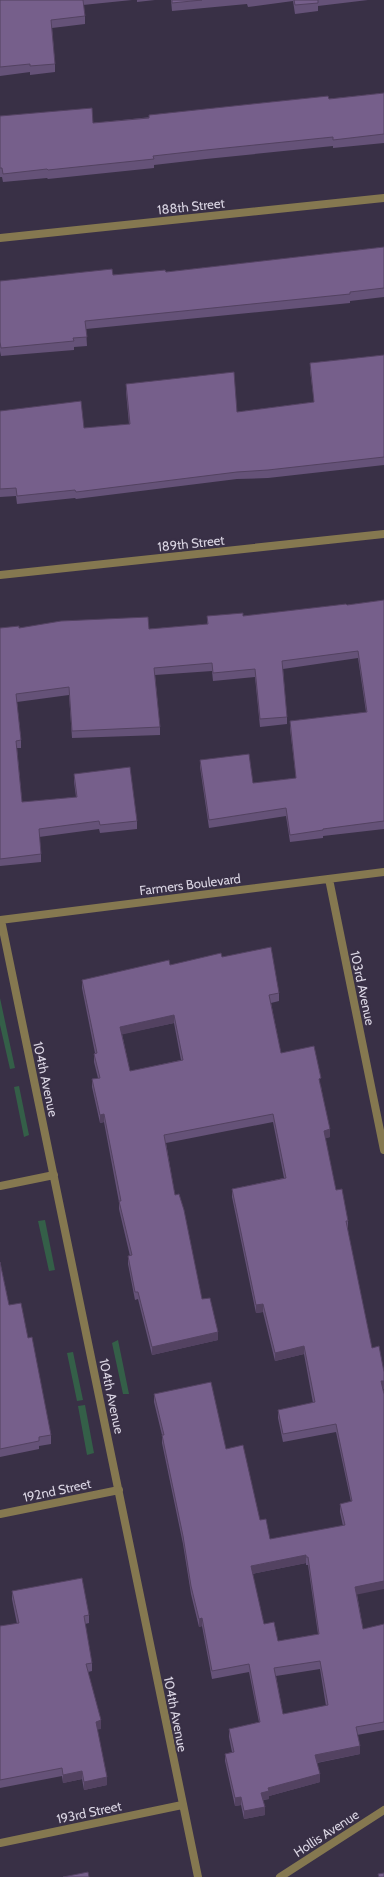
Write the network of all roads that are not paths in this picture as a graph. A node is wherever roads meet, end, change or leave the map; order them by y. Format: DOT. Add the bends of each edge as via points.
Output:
graph roads {
  1 [pos="384,198"];
  2 [pos="0,238"];
  3 [pos="384,534"];
  4 [pos="0,575"];
  5 [pos="384,872"];
  6 [pos="329,879"];
  7 [pos="0,920"];
  8 [pos="384,1150"];
  9 [pos="54,1175"];
  10 [pos="0,1186"];
  11 [pos="119,1490"];
  12 [pos="0,1514"];
  13 [pos="182,1805"];
  14 [pos="384,1810"];
  15 [pos="0,1843"];
  16 [pos="198,1877"];
  17 [pos="280,1877"];
  1 -- 2 [label="street, 188th Street"];
  3 -- 4 [label="street, 189th Street"];
  5 -- 6 [label="street, Farmers Boulevard"];
  6 -- 7 [label="street, Farmers Boulevard"];
  6 -- 8 [label="street, 103rd Avenue"];
  7 -- 9 [label="street, 104th Avenue"];
  9 -- 10 [label="street"];
  9 -- 11 [label="street, 104th Avenue"];
  11 -- 12 [label="street, 192nd Street"];
  11 -- 13 [label="street, 104th Avenue"];
  13 -- 15 [label="street, 193rd Street"];
  13 -- 16 [label="street, 104th Avenue"];
  14 -- 17 [label="street, Hollis Avenue"];
}
